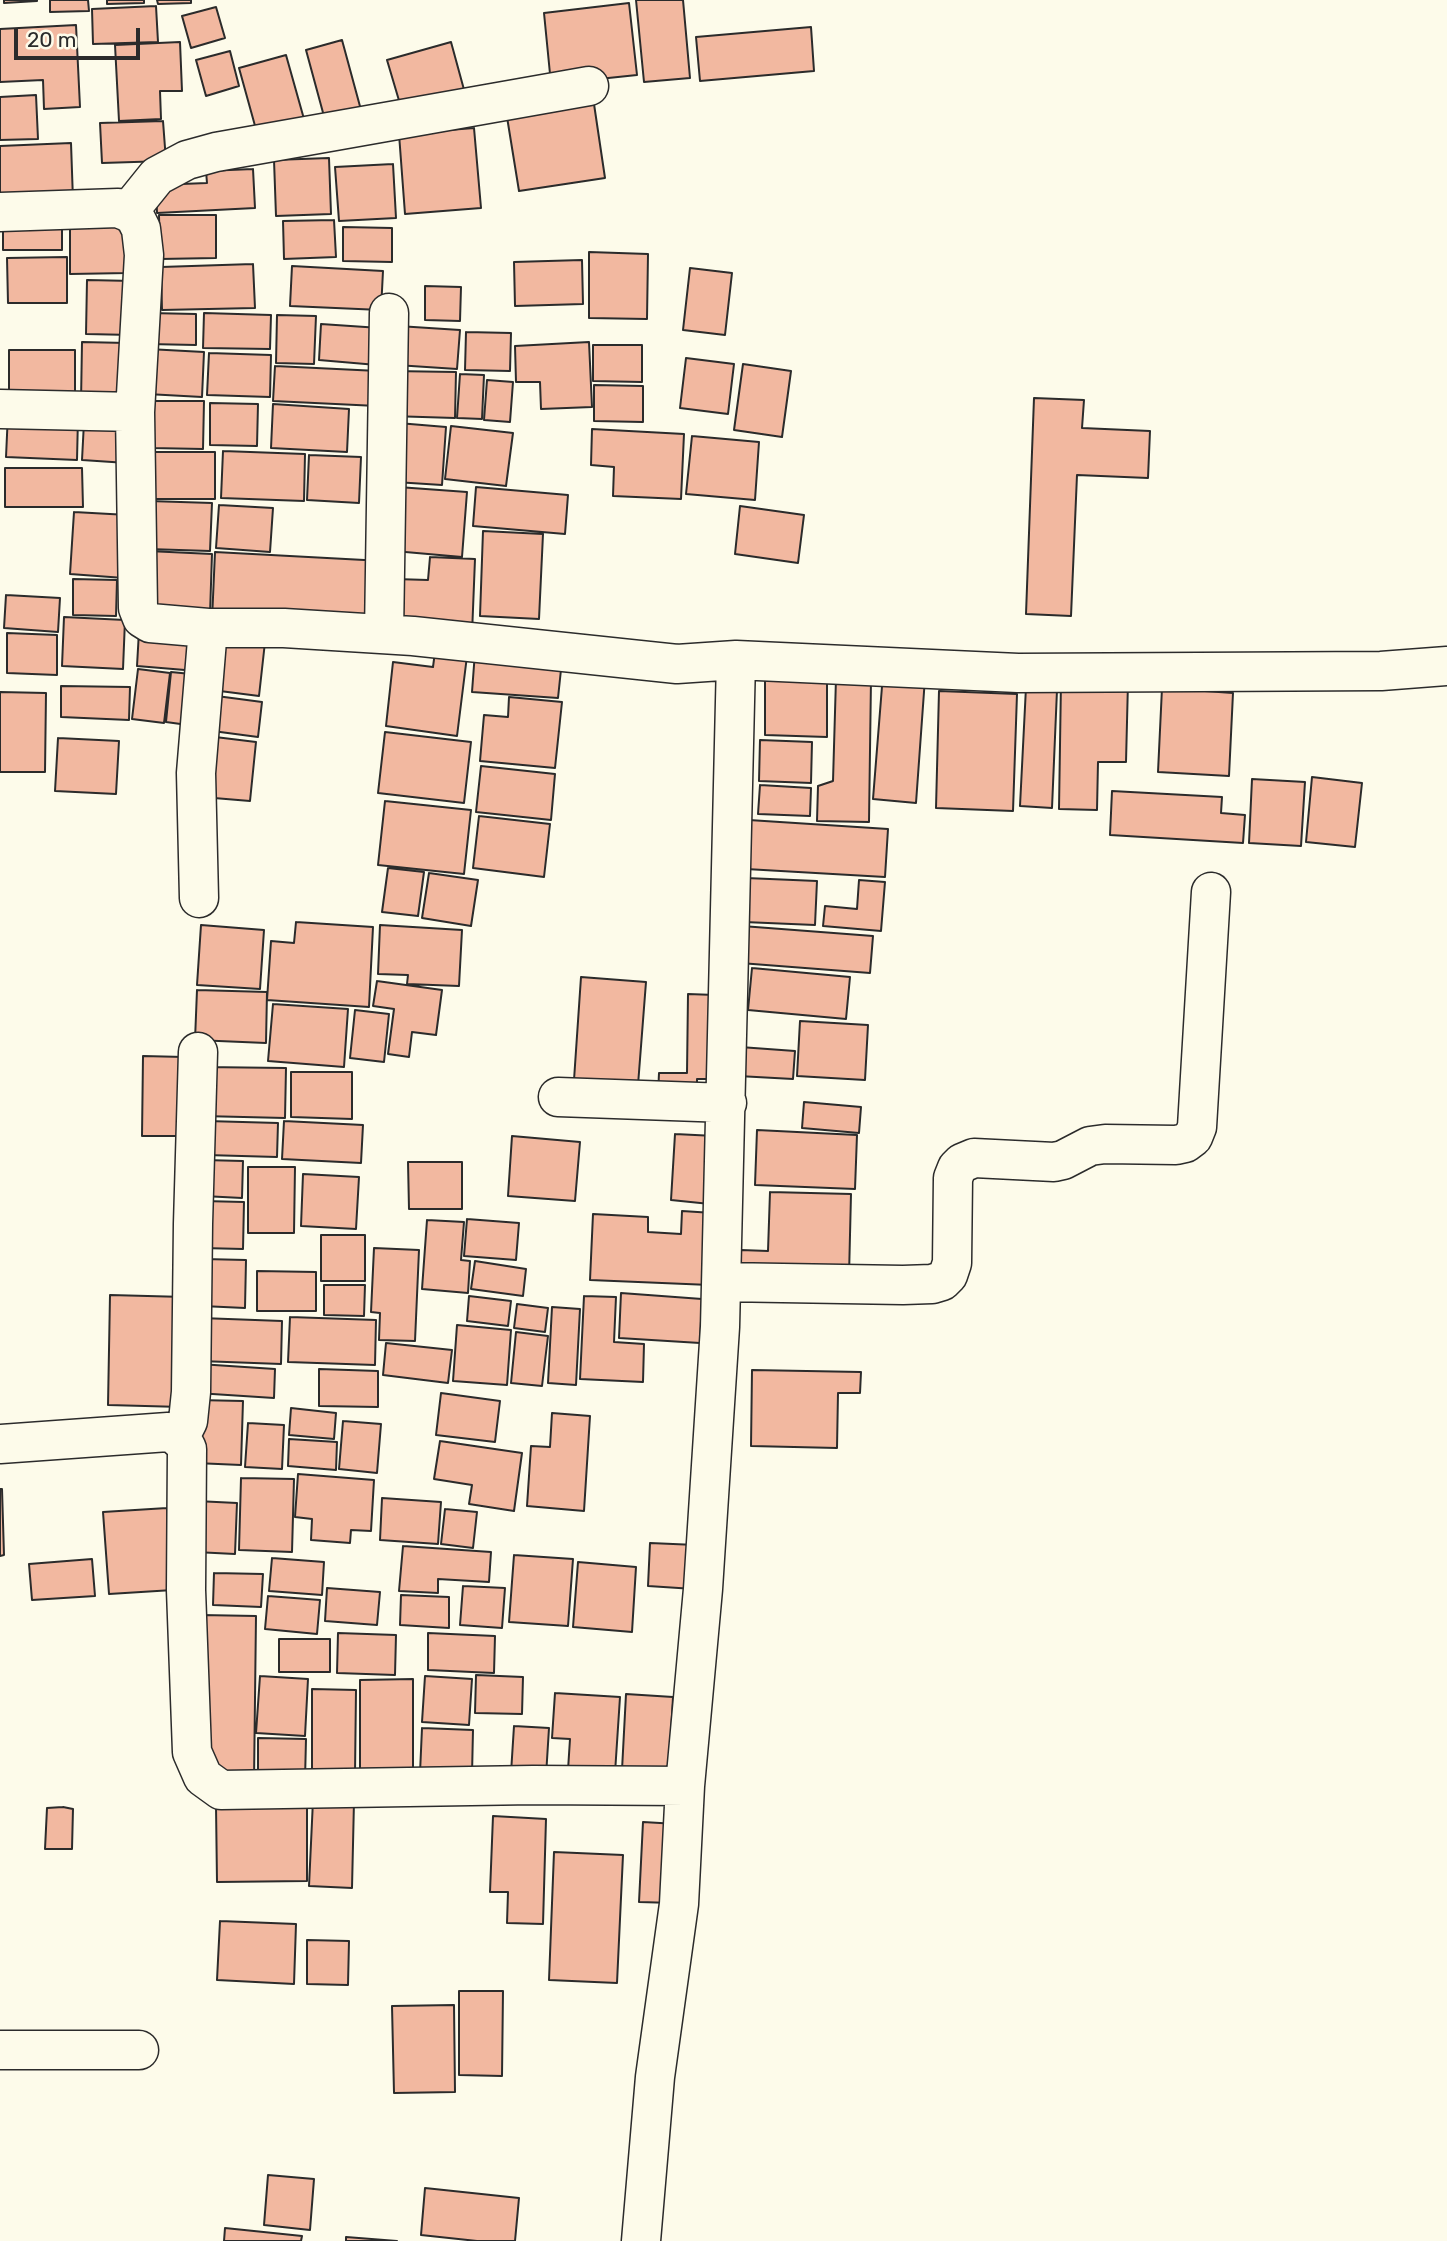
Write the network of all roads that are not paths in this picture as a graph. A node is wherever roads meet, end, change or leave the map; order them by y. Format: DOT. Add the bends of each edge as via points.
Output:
graph roads {
  1 [pos="589,86"];
  2 [pos="123,210"];
  3 [pos="0,212"];
  4 [pos="389,313"];
  5 [pos="0,409"];
  6 [pos="135,412"];
  7 [pos="208,628"];
  8 [pos="384,634"];
  9 [pos="736,660"];
  10 [pos="1447,666"];
  11 [pos="1211,891"];
  12 [pos="200,898"];
  13 [pos="198,1052"];
  14 [pos="558,1097"];
  15 [pos="727,1103"];
  16 [pos="722,1282"];
  17 [pos="180,1437"];
  18 [pos="0,1444"];
  19 [pos="685,1786"];
  20 [pos="0,2050"];
  21 [pos="139,2050"];
  22 [pos="641,2241"];
  1 -- 2 [label="street" via="216,152 187,160 157,176"];
  2 -- 3 [label="street"];
  2 -- 6 [label="street" via="135,217 141,229 144,255"];
  4 -- 8 [label="street"];
  5 -- 6 [label="street"];
  6 -- 7 [label="street" via="138,608 150,623"];
  7 -- 8 [label="street"];
  7 -- 12 [label="street" via="196,772"];
  8 -- 9 [label="street" via="677,664"];
  9 -- 10 [label="street" via="1018,673 1381,671"];
  9 -- 15 [label="street"];
  11 -- 16 [label="street" via="1197,1127 1185,1143 1098,1144 1054,1162 974,1158 962,1163 953,1178 952,1263 943,1281 903,1285"];
  13 -- 17 [label="street" via="191,1392 188,1421"];
  14 -- 15 [label="street"];
  15 -- 16 [label="street"];
  16 -- 19 [label="street" via="703,1589"];
  17 -- 18 [label="street" via="169,1432"];
  17 -- 19 [label="street" via="187,1449 192,1752 203,1777 221,1790"];
  19 -- 22 [label="street" via="679,1904 655,2077"];
  20 -- 21 [label="street"];
}
